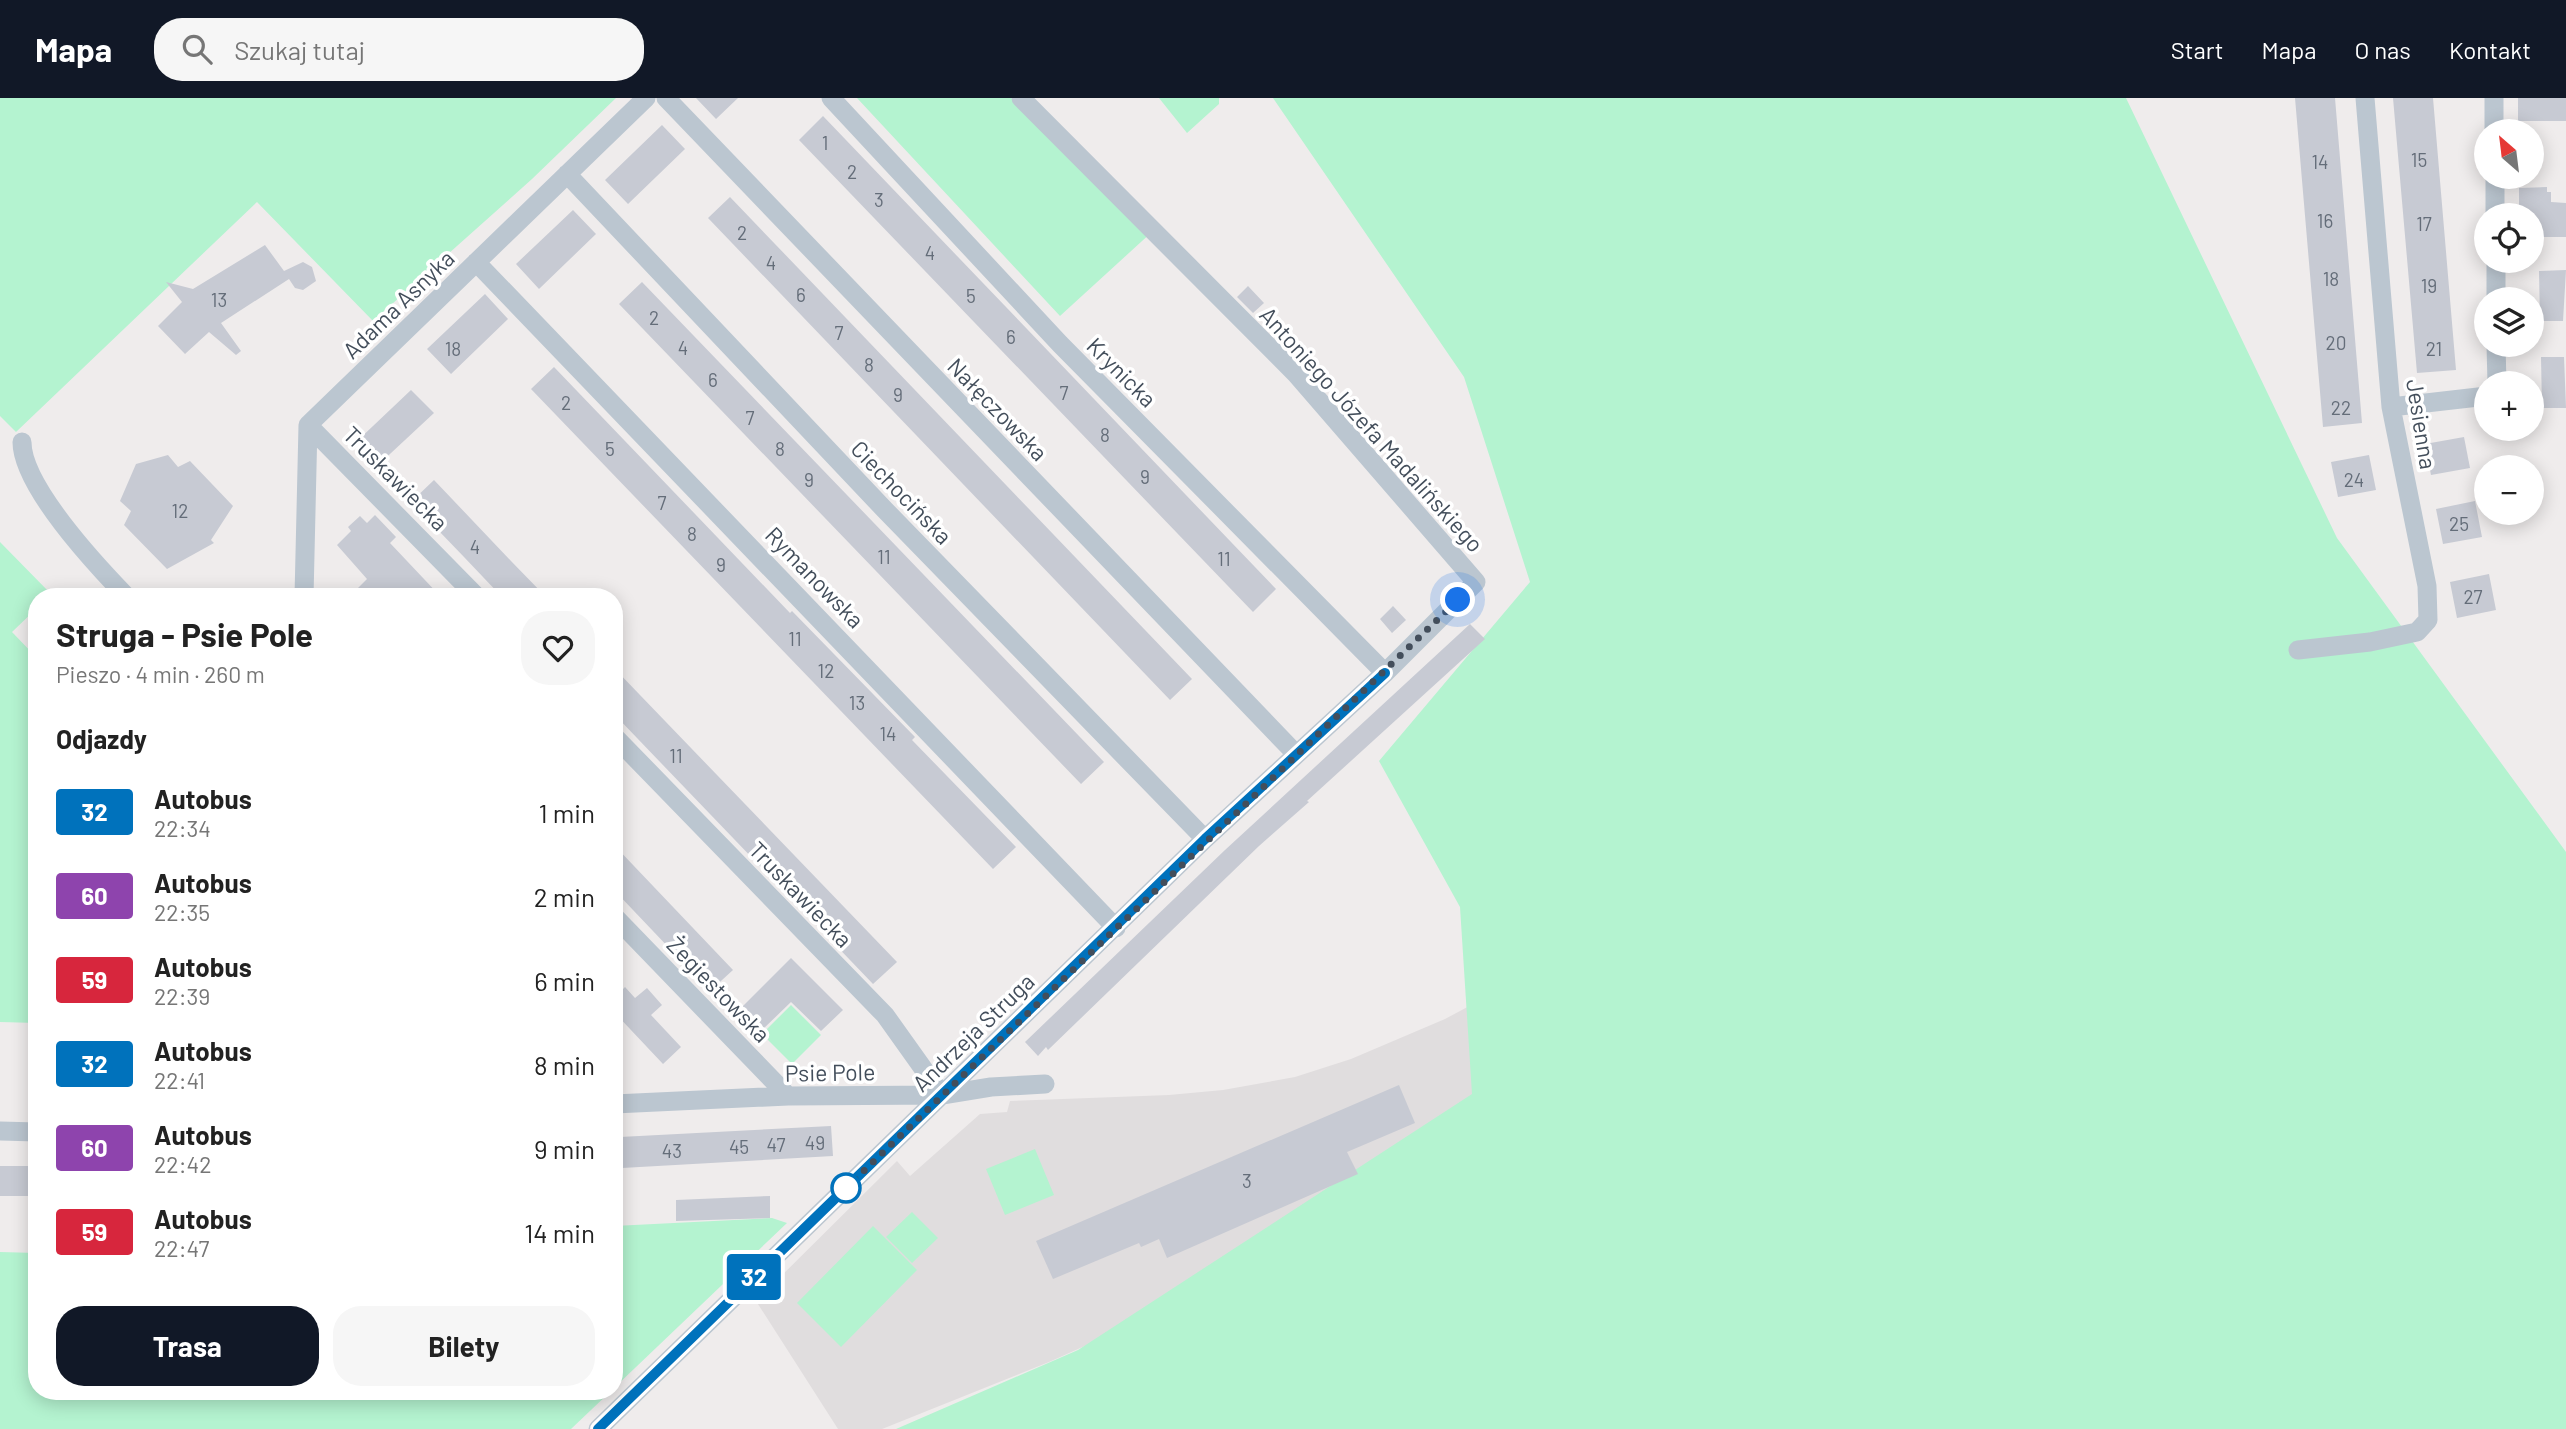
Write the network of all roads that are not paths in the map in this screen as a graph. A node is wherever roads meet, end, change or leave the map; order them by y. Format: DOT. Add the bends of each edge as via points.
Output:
graph roads {
  1 [pos="646,98"];
  2 [pos="666,98"];
  3 [pos="831,98"];
  4 [pos="1021,98"];
  5 [pos="2365,98"];
  6 [pos="2494,98"];
  7 [pos="2494,119"];
  8 [pos="567,174"];
  9 [pos="476,262"];
  10 [pos="2474,398"];
  11 [pos="2392,407"];
  12 [pos="308,425"];
  13 [pos="22,442"];
  14 [pos="119,588"];
  15 [pos="305,588"];
  16 [pos="468,588"];
  17 [pos="2298,650"];
  18 [pos="1385,673"];
  19 [pos="623,745"];
  20 [pos="1296,754"];
  21 [pos="1205,839"];
  22 [pos="623,925"];
  23 [pos="1116,928"];
  24 [pos="1045,1084"];
  25 [pos="788,1096"];
  26 [pos="942,1096"];
  27 [pos="623,1104"];
  28 [pos="0,1131"];
  29 [pos="28,1132"];
  30 [pos="598,1429"];
  1 -- 8 [label="street, Adama Asnyka"];
  2 -- 20 [label="street, Nałęczowska"];
  3 -- 18 [label="street, Krynicka" via="1060,344"];
  4 -- 18 [label="street, Antoniego Józefa Madalińskiego" via="1296,374 1476,582"];
  5 -- 11 [label="street, Jesienna"];
  6 -- 7 [label="street"];
  8 -- 9 [label="street, Adama Asnyka"];
  8 -- 21 [label="street, Ciechocińska"];
  9 -- 12 [label="street, Adama Asnyka"];
  9 -- 23 [label="street, Rymanowska"];
  10 -- 11 [label="street"];
  11 -- 17 [label="street, Jesienna" via="2427,586 2428,620 2417,632"];
  12 -- 15 [label="street"];
  12 -- 16 [label="street, Truskawiecka"];
  13 -- 14 [label="street" via="22,456 46,498"];
  18 -- 20 [label="street, Andrzeja Struga"];
  19 -- 26 [label="street, Truskawiecka" via="885,1016"];
  20 -- 21 [label="street, Andrzeja Struga"];
  21 -- 23 [label="street, Andrzeja Struga"];
  22 -- 25 [label="street, Żegiestowska"];
  23 -- 26 [label="street, Andrzeja Struga"];
  24 -- 26 [label="street, Psie Pole"];
  25 -- 26 [label="street, Psie Pole"];
  25 -- 27 [label="street, Psie Pole"];
  26 -- 30 [label="street, Andrzeja Struga"];
  28 -- 29 [label="street"];
}
